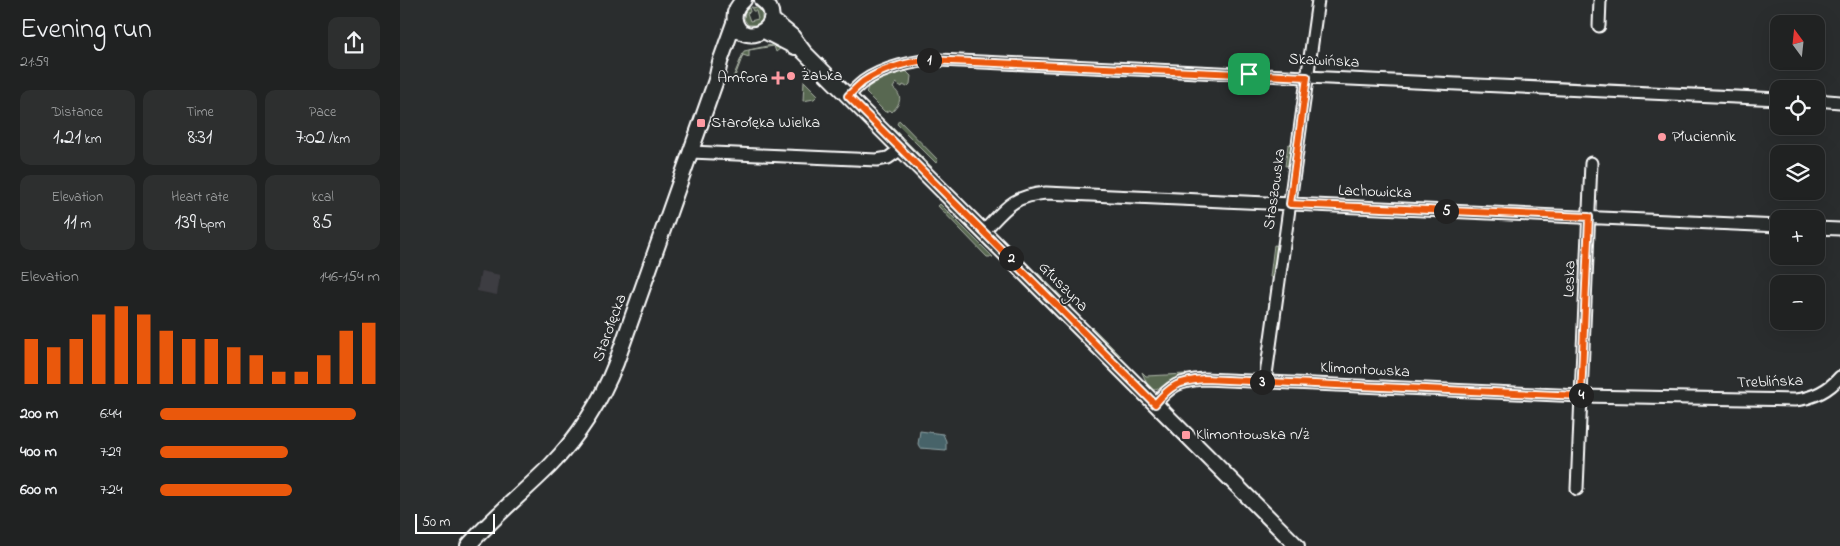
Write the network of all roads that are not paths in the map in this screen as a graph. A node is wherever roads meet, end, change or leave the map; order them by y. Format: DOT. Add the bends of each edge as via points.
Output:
graph roads {
  1 [pos="762,0"];
  2 [pos="1318,0"];
  3 [pos="1600,0"];
  4 [pos="741,1"];
  5 [pos="735,20"];
  6 [pos="768,25"];
  7 [pos="1599,26"];
  8 [pos="745,33"];
  9 [pos="1307,77"];
  10 [pos="716,80"];
  11 [pos="848,96"];
  12 [pos="1770,99"];
  13 [pos="1825,101"];
  14 [pos="1840,102"];
  15 [pos="901,149"];
  16 [pos="691,152"];
  17 [pos="1590,163"];
  18 [pos="1290,204"];
  19 [pos="1589,217"];
  20 [pos="1770,226"];
  21 [pos="1825,228"];
  22 [pos="1840,229"];
  23 [pos="984,231"];
  24 [pos="1840,377"];
  25 [pos="1266,382"];
  26 [pos="1581,396"];
  27 [pos="1724,400"];
  28 [pos="1155,404"];
  29 [pos="1577,489"];
  30 [pos="468,546"];
  31 [pos="1297,546"];
  1 -- 6 [label="street" via="770,8"];
  2 -- 9 [label="street, Staszowska"];
  3 -- 7 [label="street"];
  4 -- 5 [label="street, Starołęcka"];
  5 -- 8 [label="street"];
  5 -- 10 [label="street, Starołęcka"];
  6 -- 8 [label="street" via="755,34"];
  6 -- 11 [label="street, Głuszyna" via="804,52"];
  8 -- 10 [label="street, Starołęcka"];
  9 -- 11 [label="street, Skawińska" via="928,60 890,69 866,80"];
  9 -- 12 [label="street, Skawińska"];
  9 -- 18 [label="street, Staszowska"];
  10 -- 16 [label="street, Starołęcka"];
  11 -- 15 [label="street, Głuszyna"];
  13 -- 14 [label="street"];
  15 -- 16 [label="street" via="888,158 877,160"];
  15 -- 23 [label="street, Głuszyna"];
  16 -- 30 [label="street, Starołęcka" via="604,392 559,456"];
  17 -- 19 [label="street, Leska"];
  18 -- 19 [label="street, Lachowicka"];
  18 -- 23 [label="street, Lachowicka" via="1030,194 1011,202"];
  18 -- 25 [label="street, Staszowska"];
  19 -- 20 [label="street, Lachowicka"];
  19 -- 26 [label="street, Leska"];
  21 -- 22 [label="street"];
  23 -- 28 [label="street, Głuszyna"];
  24 -- 27 [label="street, Treblińska" via="1828,389 1806,399"];
  25 -- 26 [label="street, Klimontowska"];
  25 -- 28 [label="street, Klimontowska" via="1184,381 1168,389"];
  26 -- 27 [label="street, Klimontowska"];
  26 -- 29 [label="street"];
  28 -- 31 [label="street, Głuszyna"];
}
